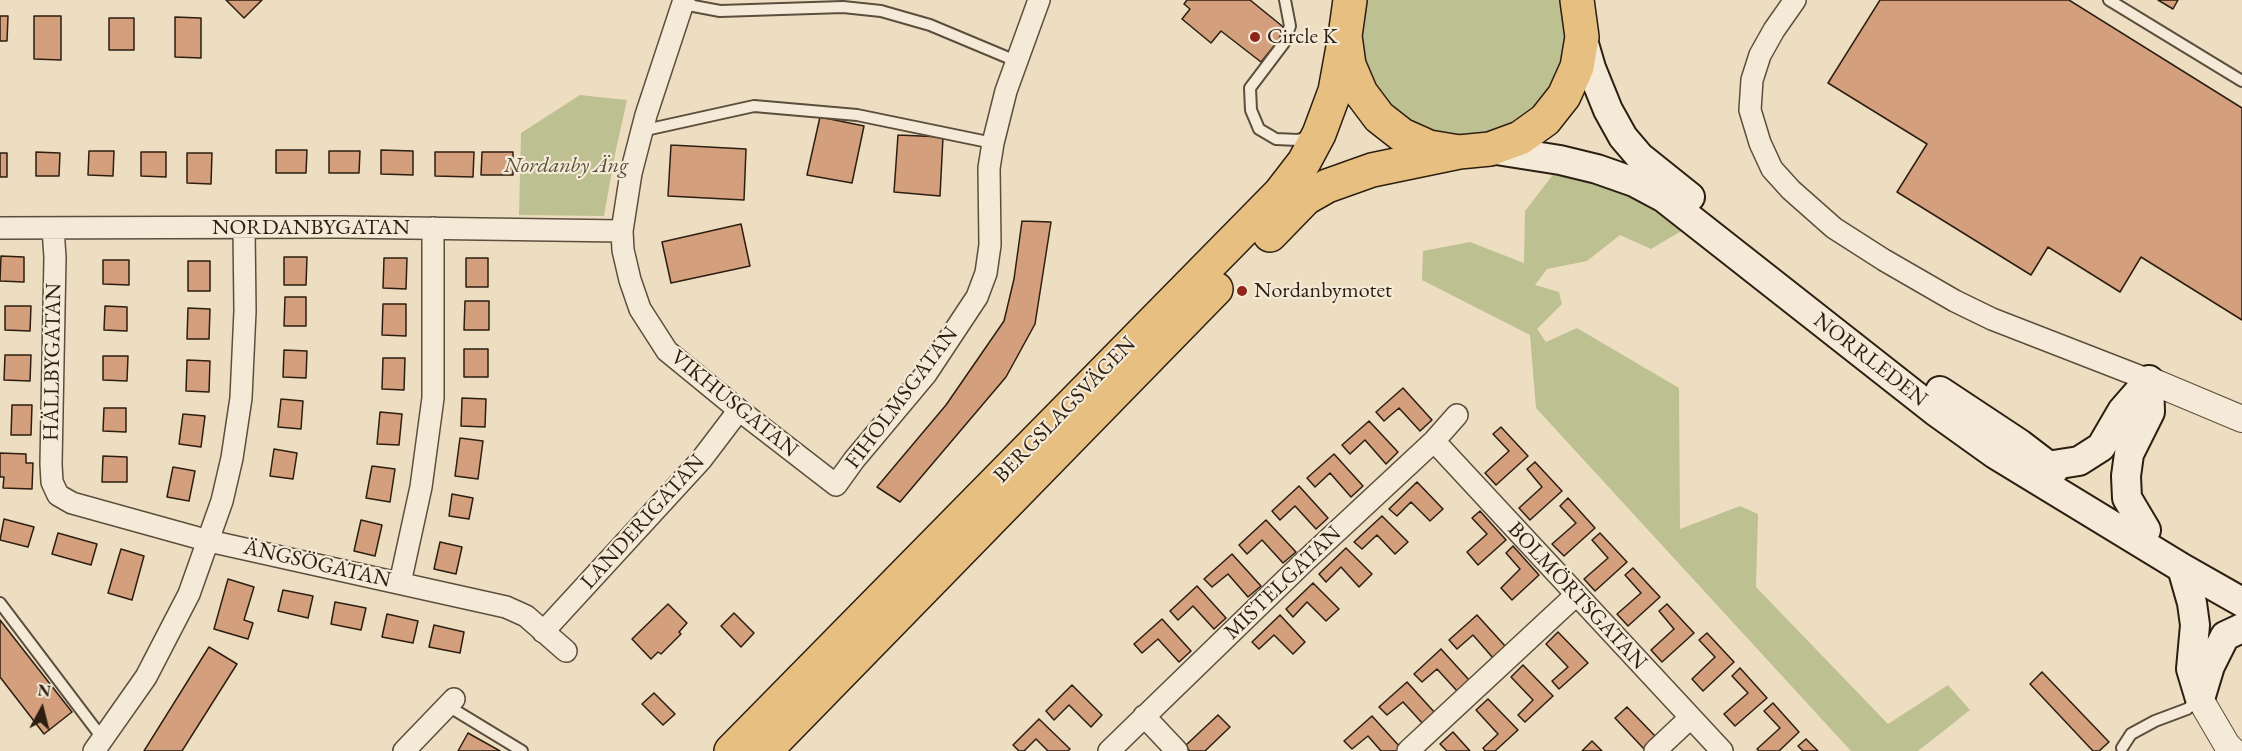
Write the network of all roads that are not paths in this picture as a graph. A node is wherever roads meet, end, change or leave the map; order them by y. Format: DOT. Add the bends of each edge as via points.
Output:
graph roads {
  1 [pos="1039,0"];
  2 [pos="1285,0"];
  3 [pos="1796,0"];
  4 [pos="2109,0"];
  5 [pos="684,2"];
  6 [pos="1345,15"];
  7 [pos="1582,16"];
  8 [pos="1016,61"];
  9 [pos="2242,81"];
  10 [pos="641,131"];
  11 [pos="1318,134"];
  12 [pos="993,144"];
  13 [pos="1475,150"];
  14 [pos="0,228"];
  15 [pos="433,228"];
  16 [pos="53,229"];
  17 [pos="244,229"];
  18 [pos="622,231"];
  19 [pos="2149,380"];
  20 [pos="739,410"];
  21 [pos="1457,415"];
  22 [pos="2242,419"];
  23 [pos="1434,441"];
  24 [pos="2047,466"];
  25 [pos="837,485"];
  26 [pos="57,494"];
  27 [pos="2146,530"];
  28 [pos="209,541"];
  29 [pos="2182,568"];
  30 [pos="2242,580"];
  31 [pos="400,583"];
  32 [pos="1576,595"];
  33 [pos="2242,602"];
  34 [pos="0,603"];
  35 [pos="2242,628"];
  36 [pos="543,632"];
  37 [pos="566,651"];
  38 [pos="2200,699"];
  39 [pos="451,703"];
  40 [pos="1144,716"];
  41 [pos="1690,718"];
  42 [pos="99,745"];
  43 [pos="2122,748"];
  44 [pos="404,751"];
  45 [pos="522,751"];
  46 [pos="731,751"];
  47 [pos="765,751"];
  48 [pos="1109,751"];
  49 [pos="1177,751"];
  50 [pos="1408,751"];
  51 [pos="1655,751"];
  52 [pos="1722,751"];
  53 [pos="2233,751"];
  1 -- 8 [label="street, FIHOLMSGATAN"];
  2 -- 11 [label="lane" via="1290,26 1284,43 1250,88 1251,110 1259,129 1276,139 1298,140"];
  3 -- 19 [label="street" via="1760,55 1752,80 1750,110 1772,169 1791,190 1834,228 1955,301"];
  4 -- 9 [label="lane"];
  5 -- 8 [label="lane" via="720,11 843,7 881,11 930,25"];
  5 -- 10 [label="street, VIKHUSGATAN"];
  6 -- 11 [label="highway, BERGSLAGSVÄGEN" via="1335,91"];
  6 -- 13 [label="highway" via="1349,65 1360,93 1379,117 1402,135 1430,147"];
  7 -- 13 [label="highway, BERGSLAGSVÄGEN" via="1577,68 1564,96 1545,120 1520,138"];
  7 -- 24 [label="main road, NORRLEDEN" via="1591,68 1608,110 1640,157 1945,394"];
  8 -- 12 [label="street, FIHOLMSGATAN"];
  10 -- 12 [label="lane" via="754,106 857,115"];
  10 -- 18 [label="street, VIKHUSGATAN"];
  11 -- 46 [label="highway, BERGSLAGSVÄGEN" via="1304,162 1280,193"];
  12 -- 25 [label="street, FIHOLMSGATAN" via="989,168 990,245 977,297 926,375"];
  13 -- 29 [label="main road, NORRLEDEN" via="1560,160 1597,169 1664,198 1995,454"];
  13 -- 47 [label="highway, BERGSLAGSVÄGEN" via="1372,170 1306,198"];
  14 -- 16 [label="street, NORDANBYGATAN"];
  15 -- 17 [label="street, NORDANBYGATAN"];
  15 -- 18 [label="street, NORDANBYGATAN"];
  15 -- 31 [label="street" via="433,398 421,487"];
  16 -- 17 [label="street, NORDANBYGATAN"];
  16 -- 26 [label="street, HÄLLBYGATAN" via="51,464"];
  17 -- 28 [label="street" via="241,399 232,458"];
  18 -- 20 [label="street, VIKHUSGATAN" via="630,280 652,329 667,351"];
  19 -- 22 [label="street"];
  19 -- 24 [label="main road" via="2122,411 2101,447 2079,461"];
  19 -- 27 [label="main road" via="2150,412 2129,454 2126,477 2127,498"];
  20 -- 25 [label="street, VIKHUSGATAN"];
  20 -- 36 [label="street, LANDERIGATAN" via="701,460"];
  21 -- 23 [label="street, MISTELGATAN"];
  23 -- 32 [label="street, BOLMÖRTSGATAN"];
  23 -- 40 [label="street, MISTELGATAN"];
  24 -- 27 [label="main road, NORRLEDEN"];
  26 -- 28 [label="street, ÄNGSÖGATAN" via="72,503"];
  27 -- 30 [label="main road, NORRLEDEN"];
  28 -- 31 [label="street, ÄNGSÖGATAN"];
  28 -- 42 [label="street" via="189,594 146,677"];
  29 -- 33 [label="main road, NORRLEDEN"];
  29 -- 38 [label="main road" via="2192,603 2195,625 2191,669"];
  31 -- 36 [label="street, ÄNGSÖGATAN" via="506,607 526,616"];
  32 -- 41 [label="street, BOLMÖRTSGATAN"];
  32 -- 50 [label="street"];
  34 -- 42 [label="lane"];
  35 -- 38 [label="main road" via="2225,636"];
  36 -- 37 [label="street, ÄNGSÖGATAN"];
  38 -- 43 [label="lane" via="2187,709 2131,734"];
  38 -- 53 [label="street"];
  39 -- 44 [label="street"];
  39 -- 45 [label="lane"];
  40 -- 48 [label="street, MISTELGATAN"];
  40 -- 49 [label="street"];
  41 -- 51 [label="street"];
  41 -- 52 [label="street, BOLMÖRTSGATAN"];
}
